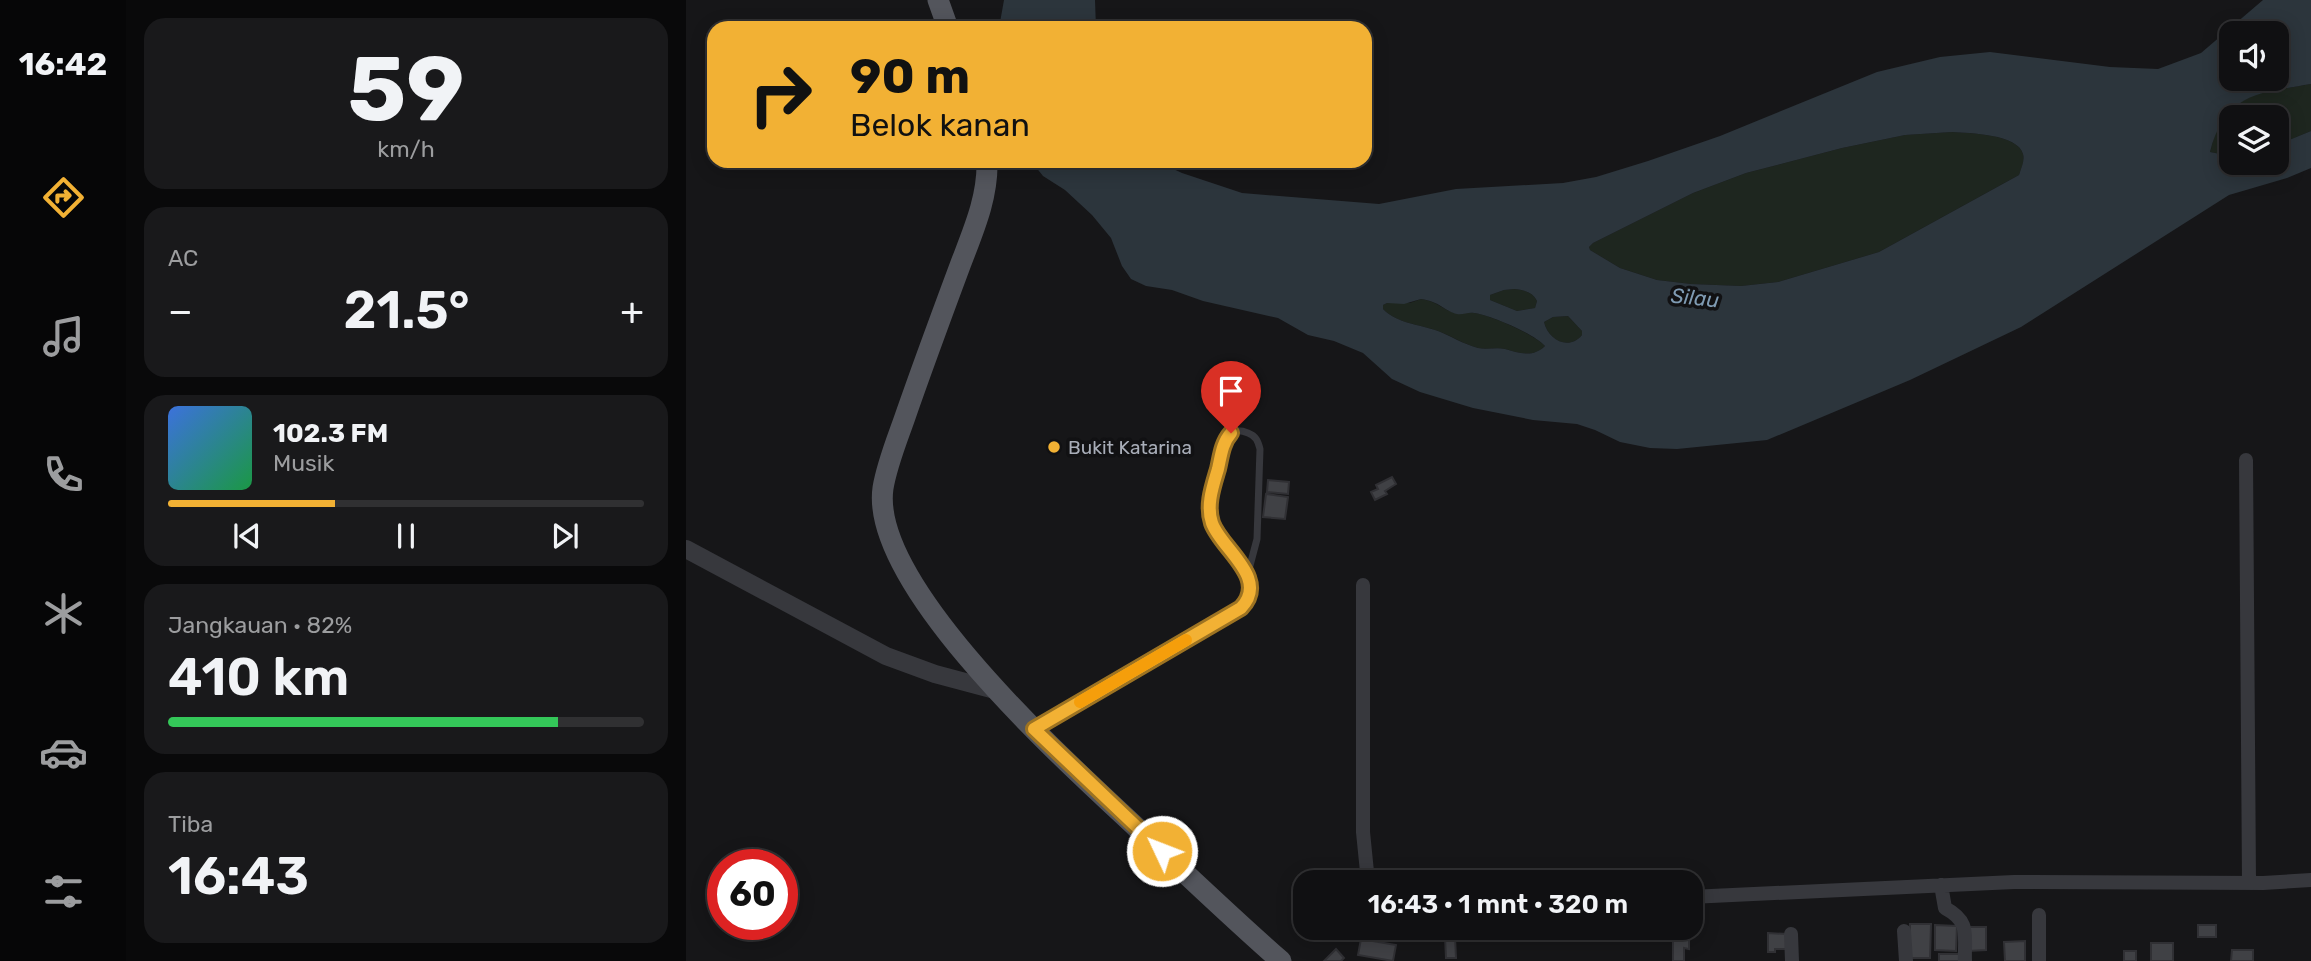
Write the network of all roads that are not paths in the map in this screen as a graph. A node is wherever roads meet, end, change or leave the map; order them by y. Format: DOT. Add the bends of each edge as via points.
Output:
graph roads {
  1 [pos="938,0"];
  2 [pos="946,21"];
  3 [pos="987,168"];
  4 [pos="2246,460"];
  5 [pos="686,549"];
  6 [pos="1248,573"];
  7 [pos="1363,584"];
  8 [pos="995,690"];
  9 [pos="1034,729"];
  10 [pos="1367,870"];
  11 [pos="2311,880"];
  12 [pos="2249,882"];
  13 [pos="1941,886"];
  14 [pos="1703,896"];
  15 [pos="2039,915"];
  16 [pos="1904,931"];
  17 [pos="1791,934"];
  18 [pos="1281,961"];
  19 [pos="1792,961"];
  20 [pos="1906,961"];
  21 [pos="1965,961"];
  22 [pos="2039,961"];
  1 -- 2 [label="main road"];
  3 -- 8 [label="main road" via="985,195 890,461 883,510 887,530 922,597"];
  4 -- 12 [label="street"];
  5 -- 8 [label="street" via="886,656"];
  6 -- 6 [label="lane" via="1216,531 1210,512 1224,444 1236,431 1254,435 1260,449 1256,539"];
  6 -- 9 [label="lane" via="1248,597 1241,608"];
  7 -- 10 [label="street"];
  8 -- 9 [label="main road"];
  9 -- 18 [label="main road"];
  11 -- 12 [label="street"];
  12 -- 13 [label="street"];
  13 -- 14 [label="street"];
  13 -- 21 [label="street" via="1945,908 1960,917 1964,926"];
  15 -- 22 [label="street"];
  16 -- 20 [label="street"];
  17 -- 19 [label="street"];
}
